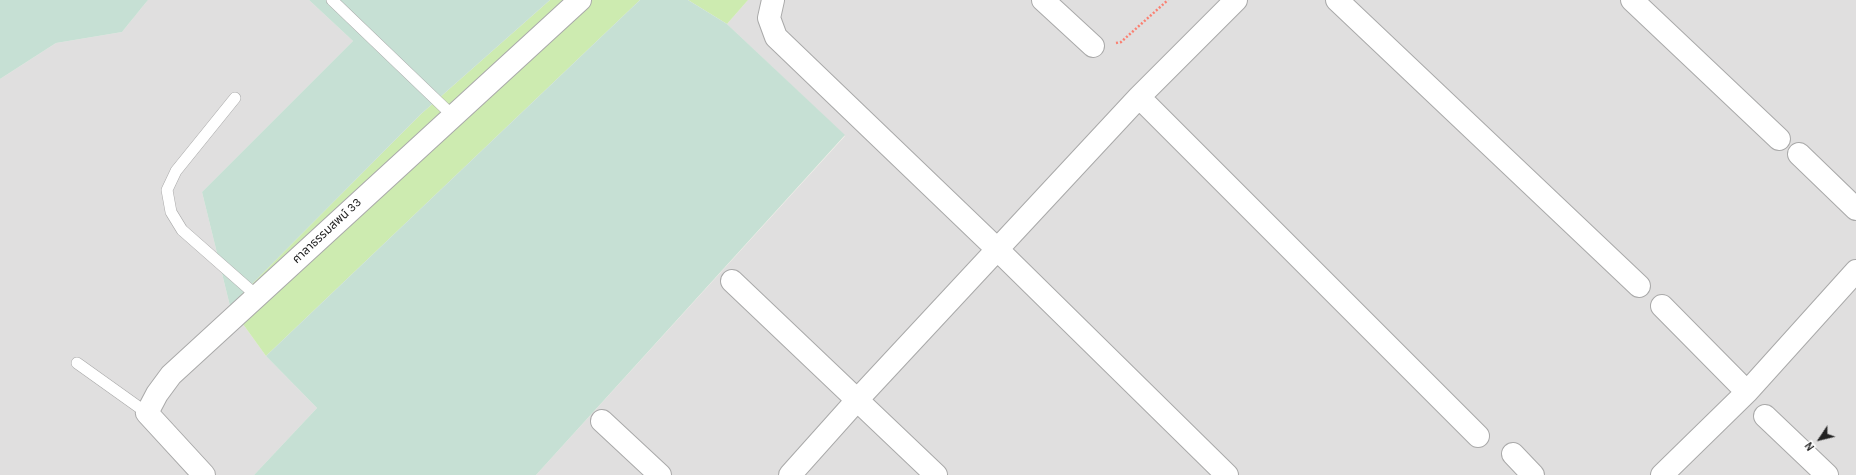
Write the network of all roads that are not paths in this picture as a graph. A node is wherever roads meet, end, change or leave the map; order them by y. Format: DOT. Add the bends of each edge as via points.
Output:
graph roads {
  1 [pos="332,0"];
  2 [pos="580,0"];
  3 [pos="773,0"];
  4 [pos="1043,0"];
  5 [pos="1236,0"];
  6 [pos="1337,0"];
  7 [pos="1632,0"];
  8 [pos="1093,46"];
  9 [pos="1139,97"];
  10 [pos="235,98"];
  11 [pos="453,116"];
  12 [pos="1779,139"];
  13 [pos="1799,154"];
  14 [pos="1856,210"];
  15 [pos="998,250"];
  16 [pos="1856,271"];
  17 [pos="732,281"];
  18 [pos="1639,286"];
  19 [pos="257,296"];
  20 [pos="1662,306"];
  21 [pos="77,363"];
  22 [pos="1747,392"];
  23 [pos="858,399"];
  24 [pos="147,413"];
  25 [pos="1765,416"];
  26 [pos="602,421"];
  27 [pos="1478,436"];
  28 [pos="1513,454"];
  29 [pos="204,475"];
  30 [pos="660,475"];
  31 [pos="790,475"];
  32 [pos="936,475"];
  33 [pos="1227,475"];
  34 [pos="1533,475"];
  35 [pos="1662,475"];
  36 [pos="1827,475"];
  1 -- 11 [label="lane"];
  2 -- 11 [label="street, ศาลาธรรมสพน์ 33"];
  3 -- 15 [label="street" via="769,18 776,37"];
  4 -- 8 [label="street"];
  5 -- 9 [label="street"];
  6 -- 18 [label="street"];
  7 -- 12 [label="street"];
  9 -- 15 [label="street"];
  9 -- 27 [label="street"];
  10 -- 19 [label="lane" via="176,171 166,190 171,212 182,230"];
  11 -- 19 [label="street, ศาลาธรรมสพน์ 33"];
  13 -- 14 [label="street"];
  15 -- 23 [label="street"];
  15 -- 33 [label="street"];
  16 -- 22 [label="street"];
  17 -- 23 [label="street"];
  19 -- 24 [label="street, ศาลาธรรมสพน์ 33" via="171,375 156,394"];
  20 -- 22 [label="street"];
  21 -- 24 [label="lane"];
  22 -- 35 [label="street"];
  23 -- 31 [label="street"];
  23 -- 32 [label="street"];
  24 -- 29 [label="street"];
  25 -- 36 [label="street"];
  26 -- 30 [label="street"];
  28 -- 34 [label="street"];
}
